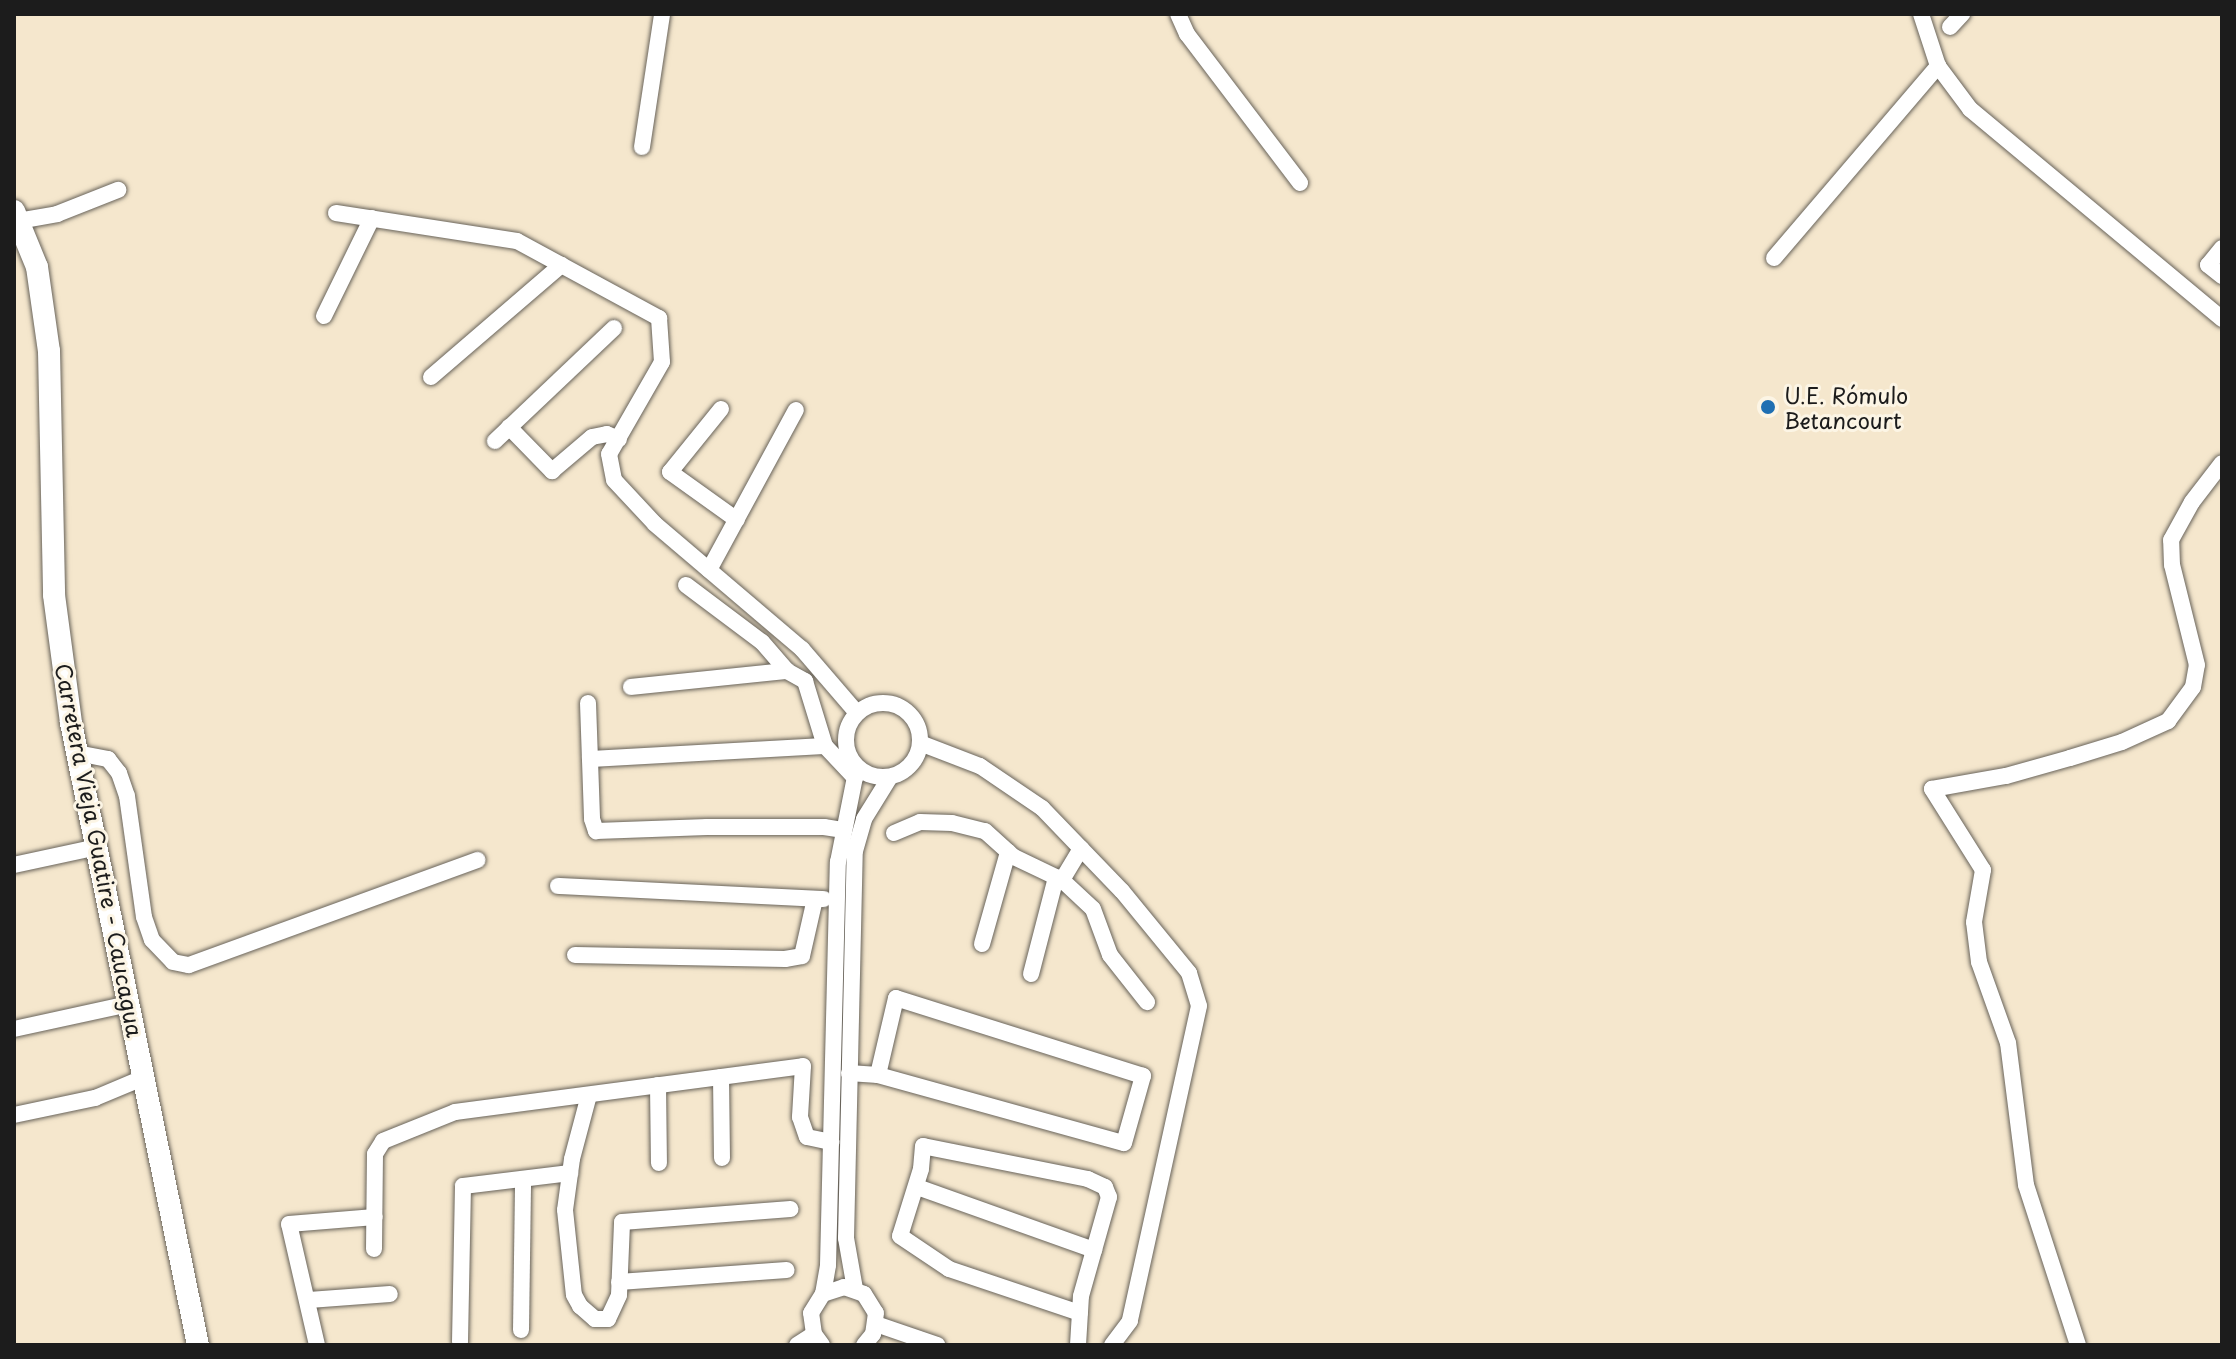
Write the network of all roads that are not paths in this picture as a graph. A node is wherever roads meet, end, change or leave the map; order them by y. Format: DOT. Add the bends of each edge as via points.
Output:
graph roads {
  1 [pos="662,14"];
  2 [pos="1178,14"];
  3 [pos="1921,14"];
  4 [pos="1962,14"];
  5 [pos="1950,27"];
  6 [pos="1938,66"];
  7 [pos="642,147"];
  8 [pos="1300,183"];
  9 [pos="118,190"];
  10 [pos="336,213"];
  11 [pos="16,216"];
  12 [pos="372,218"];
  13 [pos="2222,248"];
  14 [pos="1774,258"];
  15 [pos="561,265"];
  16 [pos="2222,276"];
  17 [pos="324,316"];
  18 [pos="2222,319"];
  19 [pos="614,328"];
  20 [pos="431,377"];
  21 [pos="721,409"];
  22 [pos="796,410"];
  23 [pos="509,427"];
  24 [pos="619,439"];
  25 [pos="495,441"];
  26 [pos="2222,463"];
  27 [pos="737,520"];
  28 [pos="709,570"];
  29 [pos="686,585"];
  30 [pos="787,671"];
  31 [pos="631,687"];
  32 [pos="588,703"];
  33 [pos="857,713"];
  34 [pos="920,743"];
  35 [pos="825,746"];
  36 [pos="77,753"];
  37 [pos="590,759"];
  38 [pos="856,773"];
  39 [pos="890,777"];
  40 [pos="844,830"];
  41 [pos="894,833"];
  42 [pos="97,847"];
  43 [pos="1081,848"];
  44 [pos="1008,852"];
  45 [pos="477,860"];
  46 [pos="14,865"];
  47 [pos="1059,878"];
  48 [pos="558,886"];
  49 [pos="815,899"];
  50 [pos="837,900"];
  51 [pos="982,944"];
  52 [pos="575,955"];
  53 [pos="1031,974"];
  54 [pos="1147,1002"];
  55 [pos="129,1004"];
  56 [pos="14,1029"];
  57 [pos="849,1073"];
  58 [pos="878,1075"];
  59 [pos="145,1077"];
  60 [pos="721,1077"];
  61 [pos="658,1085"];
  62 [pos="589,1095"];
  63 [pos="14,1115"];
  64 [pos="831,1142"];
  65 [pos="722,1158"];
  66 [pos="659,1163"];
  67 [pos="570,1173"];
  68 [pos="523,1179"];
  69 [pos="917,1187"];
  70 [pos="791,1209"];
  71 [pos="375,1217"];
  72 [pos="374,1249"];
  73 [pos="1094,1250"];
  74 [pos="787,1270"];
  75 [pos="619,1282"];
  76 [pos="855,1289"];
  77 [pos="390,1294"];
  78 [pos="823,1294"];
  79 [pos="309,1300"];
  80 [pos="1080,1313"];
  81 [pos="876,1324"];
  82 [pos="521,1330"];
  83 [pos="818,1339"];
  84 [pos="460,1342"];
  85 [pos="198,1345"];
  86 [pos="317,1345"];
  87 [pos="797,1345"];
  88 [pos="864,1345"];
  89 [pos="937,1345"];
  90 [pos="1078,1345"];
  91 [pos="1112,1345"];
  92 [pos="2078,1345"];
  1 -- 7 [label="street"];
  2 -- 8 [label="street" via="1187,34"];
  3 -- 6 [label="street"];
  4 -- 5 [label="street"];
  6 -- 14 [label="street"];
  6 -- 18 [label="street" via="1970,109"];
  9 -- 11 [label="street" via="57,214"];
  10 -- 12 [label="street"];
  11 -- 36 [label="main road, Carretera Vieja Guatire - Caucagua" via="37,267 49,351 54,595"];
  12 -- 15 [label="street" via="517,241"];
  12 -- 17 [label="street"];
  13 -- 16 [label="street" via="2208,265"];
  15 -- 20 [label="street"];
  15 -- 24 [label="street" via="659,318 662,362"];
  19 -- 23 [label="street"];
  21 -- 27 [label="street" via="670,472"];
  22 -- 27 [label="street"];
  23 -- 24 [label="street" via="552,471 592,437 607,434"];
  23 -- 25 [label="street"];
  24 -- 28 [label="street" via="609,454 614,480"];
  26 -- 92 [label="street" via="2171,540 2172,565 2197,665 2193,687 2168,721 2070,758 1932,789 1983,870 1974,922 1979,962 2008,1043 2026,1185"];
  27 -- 28 [label="street"];
  28 -- 33 [label="street" via="802,649"];
  29 -- 30 [label="street" via="762,642"];
  30 -- 31 [label="street"];
  30 -- 35 [label="street" via="805,681"];
  32 -- 37 [label="street"];
  33 -- 34 [label="street" via="880,702 893,704 914,719"];
  33 -- 38 [label="street" via="846,734"];
  34 -- 39 [label="street" via="911,765"];
  34 -- 43 [label="street" via="980,766 1042,808"];
  35 -- 37 [label="street"];
  35 -- 38 [label="street"];
  36 -- 42 [label="main road, Carretera Vieja Guatire - Caucagua"];
  36 -- 45 [label="street" via="108,759 119,773 144,917 152,940 173,962 189,965"];
  37 -- 40 [label="street" via="596,831"];
  38 -- 39 [label="street"];
  38 -- 40 [label="street"];
  39 -- 57 [label="street" via="864,819 855,851"];
  40 -- 50 [label="street"];
  41 -- 44 [label="street" via="920,822 952,823 985,831"];
  42 -- 46 [label="street"];
  42 -- 55 [label="main road, Carretera Vieja Guatire - Caucagua"];
  43 -- 47 [label="street"];
  43 -- 91 [label="street" via="1189,973 1199,1006 1130,1321"];
  44 -- 47 [label="street"];
  44 -- 51 [label="street"];
  47 -- 53 [label="street"];
  47 -- 54 [label="street" via="1093,909 1110,955"];
  48 -- 49 [label="street"];
  49 -- 50 [label="street"];
  49 -- 52 [label="street" via="802,956"];
  50 -- 64 [label="street"];
  55 -- 56 [label="street"];
  55 -- 59 [label="main road, Carretera Vieja Guatire - Caucagua"];
  57 -- 58 [label="street"];
  57 -- 76 [label="street" via="846,1238"];
  58 -- 58 [label="street" via="1124,1143 1143,1076 896,998"];
  59 -- 63 [label="street" via="95,1098"];
  59 -- 85 [label="main road, Carretera Vieja Guatire - Caucagua"];
  60 -- 61 [label="street"];
  60 -- 64 [label="street" via="803,1066 800,1117 807,1137"];
  60 -- 65 [label="street"];
  61 -- 62 [label="street"];
  61 -- 66 [label="street"];
  62 -- 67 [label="street"];
  62 -- 71 [label="street" via="455,1112 383,1141 375,1154"];
  64 -- 78 [label="street"];
  67 -- 68 [label="street"];
  67 -- 75 [label="street" via="565,1210 574,1295 595,1319 608,1319"];
  68 -- 82 [label="street"];
  68 -- 84 [label="street" via="463,1186"];
  69 -- 73 [label="street"];
  69 -- 73 [label="street" via="923,1146 1088,1179 1105,1187 1109,1197"];
  69 -- 80 [label="street" via="900,1236 949,1269"];
  70 -- 75 [label="street" via="622,1222"];
  71 -- 72 [label="street"];
  71 -- 79 [label="street" via="289,1224"];
  73 -- 80 [label="street"];
  74 -- 75 [label="street"];
  76 -- 78 [label="street"];
  76 -- 81 [label="street" via="871,1303"];
  77 -- 79 [label="street"];
  78 -- 83 [label="street" via="811,1313"];
  79 -- 86 [label="street"];
  80 -- 90 [label="street"];
  81 -- 88 [label="street"];
  81 -- 89 [label="street"];
  83 -- 87 [label="street"];
}
